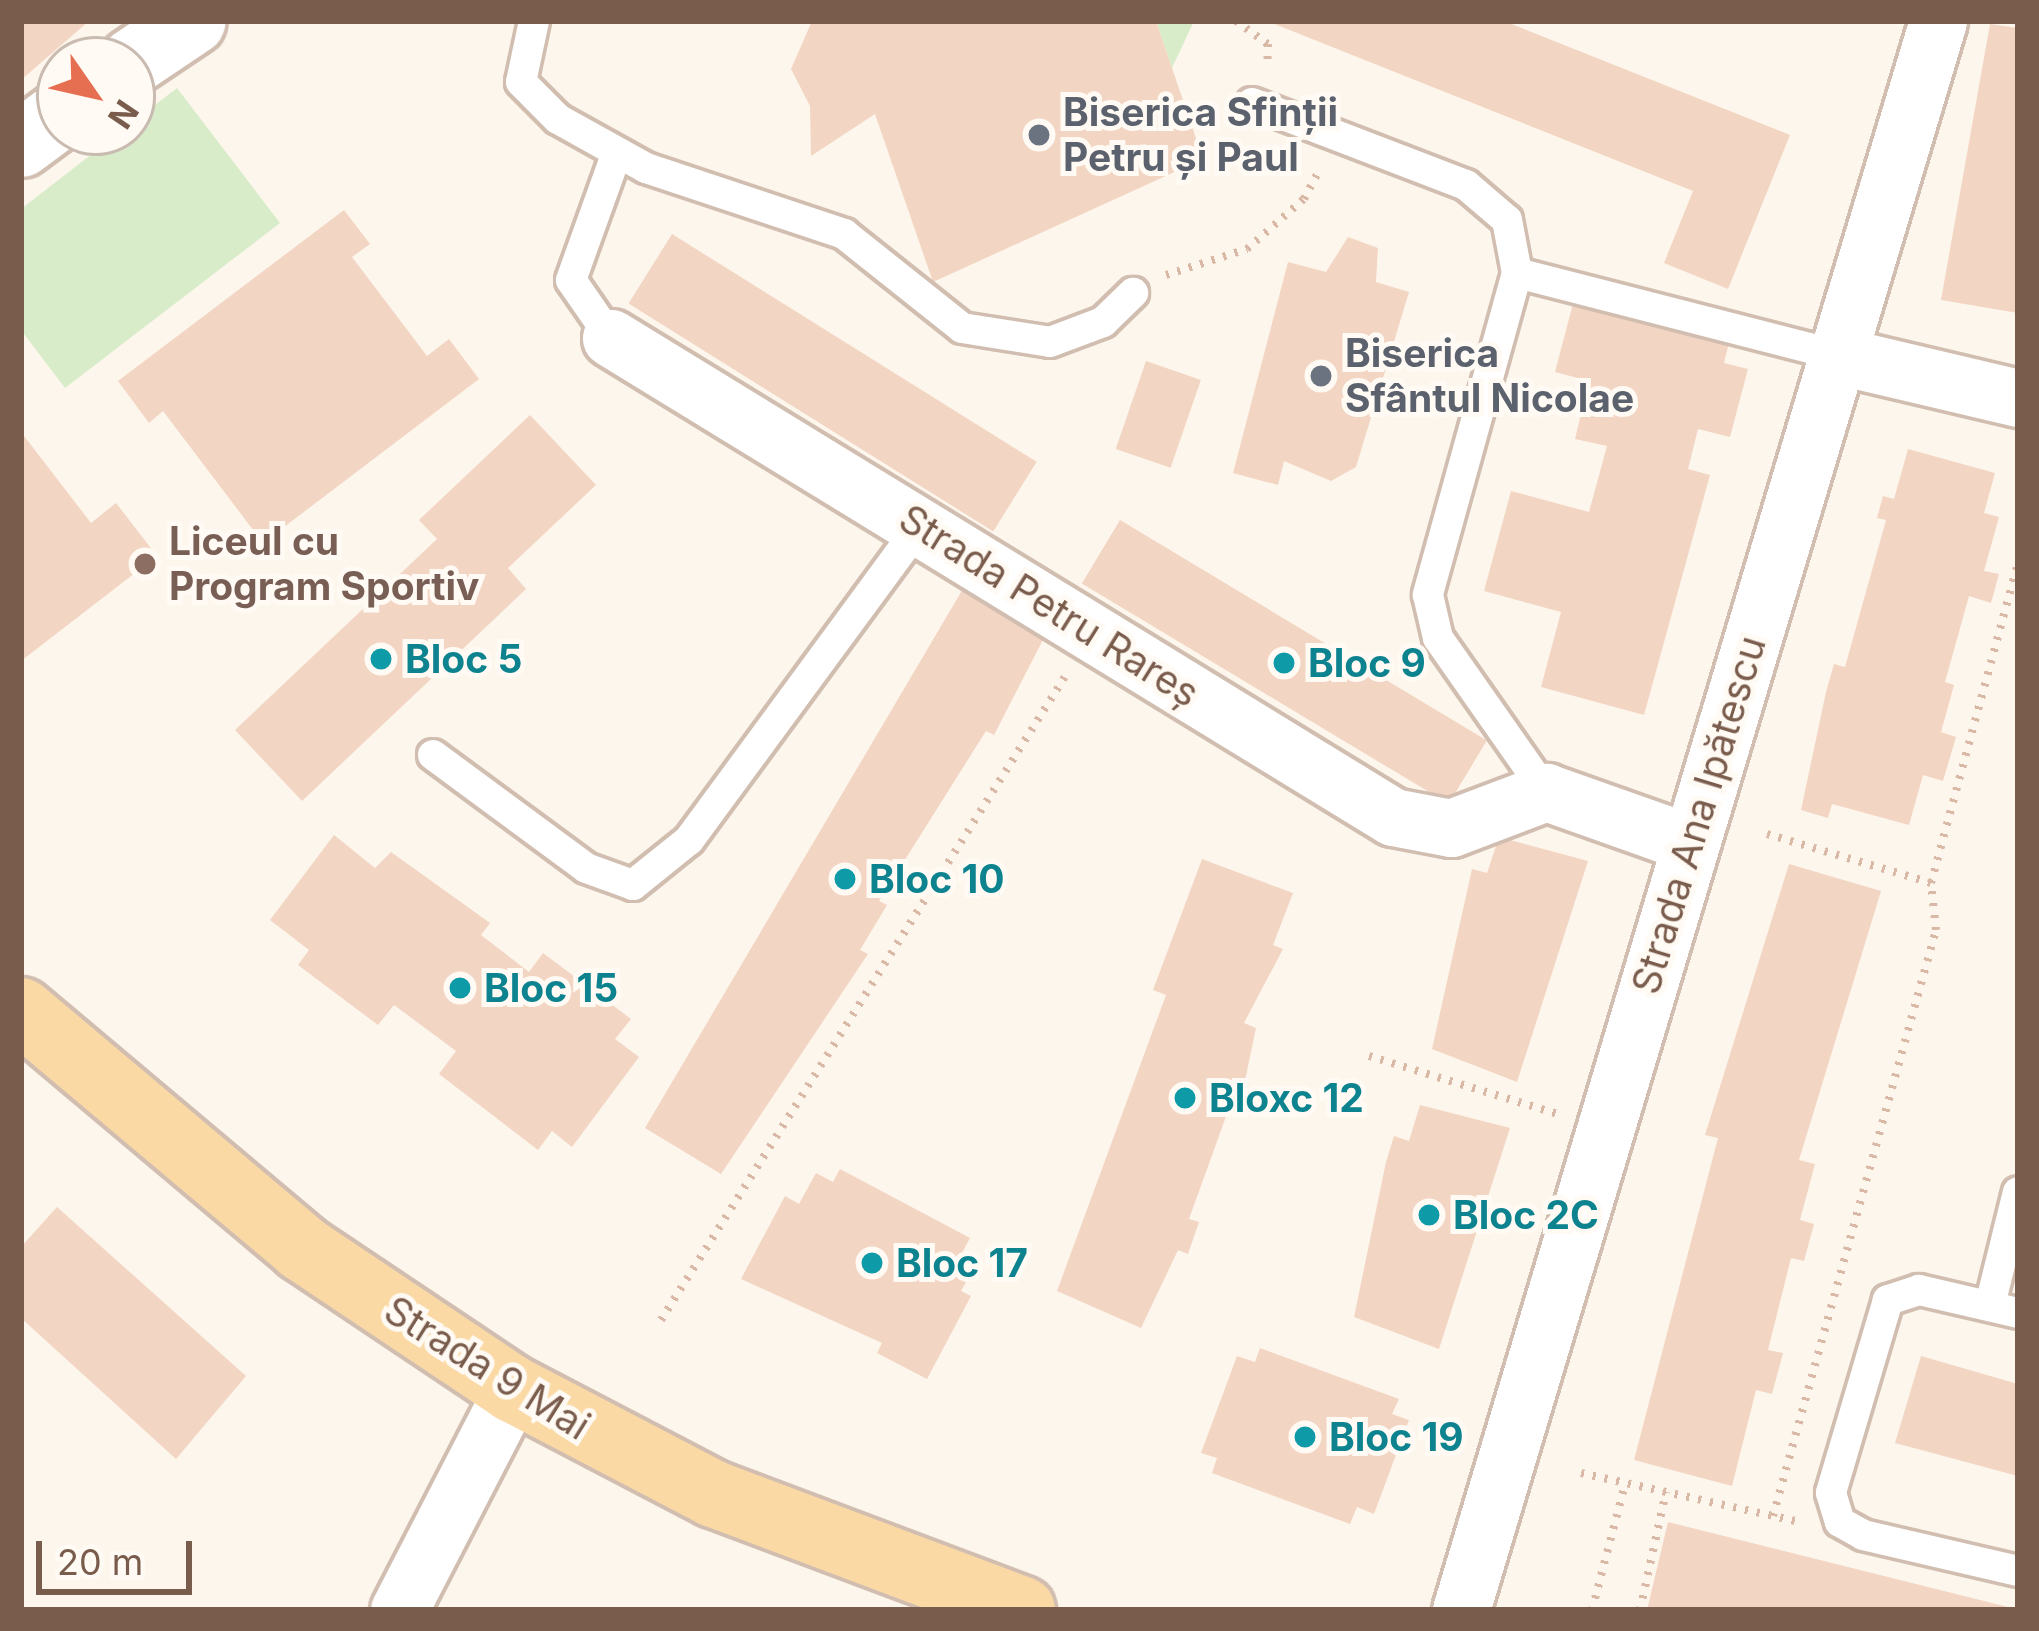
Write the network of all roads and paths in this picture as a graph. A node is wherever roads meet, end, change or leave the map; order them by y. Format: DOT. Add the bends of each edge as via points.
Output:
graph roads {
  1 [pos="193,21"];
  2 [pos="534,21"];
  3 [pos="1938,21"];
  4 [pos="156,46"];
  5 [pos="1252,103"];
  6 [pos="1332,134"];
  7 [pos="616,155"];
  8 [pos="1517,273"];
  9 [pos="1133,293"];
  10 [pos="611,338"];
  11 [pos="1836,355"];
  12 [pos="2018,398"];
  13 [pos="919,526"];
  14 [pos="2018,563"];
  15 [pos="1092,633"];
  16 [pos="433,755"];
  17 [pos="1546,792"];
  18 [pos="1767,834"];
  19 [pos="1690,843"];
  20 [pos="1931,883"];
  21 [pos="21,1011"];
  22 [pos="1369,1056"];
  23 [pos="1584,1122"];
  24 [pos="2018,1192"];
  25 [pos="2004,1309"];
  26 [pos="661,1320"];
  27 [pos="513,1389"];
  28 [pos="1581,1473"];
  29 [pos="1625,1483"];
  30 [pos="1666,1492"];
  31 [pos="1724,1505"];
  32 [pos="1773,1516"];
  33 [pos="2018,1571"];
  34 [pos="399,1610"];
  35 [pos="1022,1610"];
  36 [pos="1461,1610"];
  37 [pos="1592,1610"];
  38 [pos="1640,1610"];
  1 -- 4 [label="street"];
  2 -- 7 [label="lane" via="521,82"];
  3 -- 11 [label="street, Strada Ana Ipătescu"];
  5 -- 6 [label="lane"];
  6 -- 8 [label="lane" via="1487,198 1507,220"];
  6 -- 9 [label="path" via="1304,199 1276,229"];
  7 -- 9 [label="lane" via="844,234 921,302 1010,344 1103,322"];
  7 -- 10 [label="lane, Strada Petru Rareș" via="571,280"];
  8 -- 11 [label="lane"];
  8 -- 17 [label="lane" via="1428,595 1438,638"];
  10 -- 13 [label="street, Strada Petru Rareș"];
  11 -- 12 [label="street"];
  11 -- 19 [label="street, Strada Ana Ipătescu"];
  13 -- 15 [label="street, Strada Petru Rareș"];
  13 -- 16 [label="lane" via="689,840 647,878 612,882 586,868"];
  14 -- 20 [label="path"];
  15 -- 17 [label="street, Strada Petru Rareș" via="1408,823 1451,828"];
  15 -- 26 [label="path"];
  17 -- 19 [label="street"];
  18 -- 20 [label="path"];
  19 -- 36 [label="street, Strada Ana Ipătescu"];
  20 -- 32 [label="path" via="1936,930"];
  21 -- 27 [label="main road, Strada 9 Mai" via="302,1248"];
  22 -- 23 [label="path"];
  24 -- 25 [label="lane"];
  25 -- 33 [label="lane" via="1919,1290 1888,1300 1831,1504 1863,1535"];
  27 -- 34 [label="street"];
  27 -- 35 [label="main road, Strada 9 Mai" via="714,1494"];
  28 -- 29 [label="path"];
  29 -- 30 [label="path"];
  29 -- 37 [label="path"];
  30 -- 31 [label="path"];
  30 -- 38 [label="path"];
}
